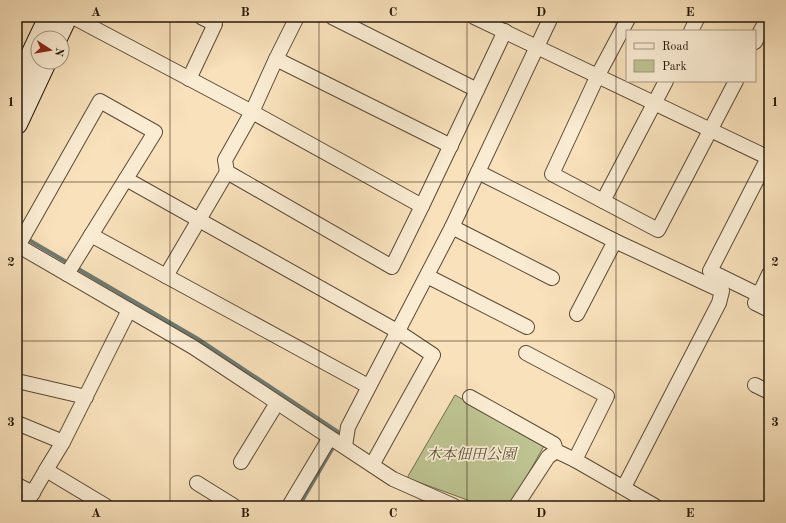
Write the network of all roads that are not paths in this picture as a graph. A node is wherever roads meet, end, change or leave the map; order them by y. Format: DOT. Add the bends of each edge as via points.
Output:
graph roads {
  1 [pos="49,17"];
  2 [pos="67,17"];
  3 [pos="73,17"];
  4 [pos="202,17"];
  5 [pos="297,17"];
  6 [pos="332,17"];
  7 [pos="474,17"];
  8 [pos="551,17"];
  9 [pos="629,17"];
  10 [pos="698,17"];
  11 [pos="768,17"];
  12 [pos="216,20"];
  13 [pos="42,30"];
  14 [pos="61,30"];
  15 [pos="692,30"];
  16 [pos="505,31"];
  17 [pos="756,40"];
  18 [pos="537,46"];
  19 [pos="30,57"];
  20 [pos="276,59"];
  21 [pos="42,70"];
  22 [pos="598,75"];
  23 [pos="189,79"];
  24 [pos="665,82"];
  25 [pos="735,82"];
  26 [pos="17,85"];
  27 [pos="477,90"];
  28 [pos="654,103"];
  29 [pos="252,112"];
  30 [pos="17,124"];
  31 [pos="711,130"];
  32 [pos="451,146"];
  33 [pos="769,157"];
  34 [pos="227,172"];
  35 [pos="478,172"];
  36 [pos="126,179"];
  37 [pos="603,201"];
  38 [pos="422,206"];
  39 [pos="200,220"];
  40 [pos="452,227"];
  41 [pos="91,235"];
  42 [pos="615,240"];
  43 [pos="21,241"];
  44 [pos="68,272"];
  45 [pos="769,274"];
  46 [pos="166,276"];
  47 [pos="427,276"];
  48 [pos="552,278"];
  49 [pos="759,295"];
  50 [pos="129,310"];
  51 [pos="769,310"];
  52 [pos="577,314"];
  53 [pos="527,327"];
  54 [pos="397,331"];
  55 [pos="526,353"];
  56 [pos="17,381"];
  57 [pos="755,385"];
  58 [pos="368,386"];
  59 [pos="769,392"];
  60 [pos="86,397"];
  61 [pos="470,397"];
  62 [pos="277,403"];
  63 [pos="17,423"];
  64 [pos="63,442"];
  65 [pos="337,443"];
  66 [pos="556,452"];
  67 [pos="575,460"];
  68 [pos="241,462"];
  69 [pos="372,465"];
  70 [pos="46,470"];
  71 [pos="197,483"];
  72 [pos="17,485"];
  73 [pos="624,487"];
  74 [pos="33,493"];
  75 [pos="25,506"];
  76 [pos="106,506"];
  77 [pos="234,506"];
  78 [pos="290,506"];
  79 [pos="454,506"];
  80 [pos="516,506"];
  81 [pos="655,506"];
  1 -- 13 [label="street"];
  2 -- 14 [label="street"];
  3 -- 23 [label="street"];
  4 -- 12 [label="street"];
  5 -- 20 [label="street"];
  6 -- 27 [label="street"];
  7 -- 16 [label="street"];
  8 -- 18 [label="street"];
  9 -- 22 [label="street"];
  10 -- 15 [label="street"];
  11 -- 17 [label="street"];
  12 -- 23 [label="street"];
  16 -- 18 [label="street"];
  16 -- 27 [label="street"];
  18 -- 22 [label="street"];
  18 -- 35 [label="street"];
  19 -- 26 [label="street"];
  20 -- 29 [label="street"];
  20 -- 32 [label="street"];
  21 -- 30 [label="street"];
  22 -- 28 [label="street"];
  22 -- 37 [label="street" via="552,174"];
  23 -- 29 [label="street"];
  24 -- 28 [label="street"];
  25 -- 31 [label="street"];
  27 -- 32 [label="street"];
  28 -- 31 [label="street"];
  28 -- 37 [label="street"];
  29 -- 34 [label="street" via="225,160"];
  29 -- 38 [label="street"];
  31 -- 33 [label="street"];
  31 -- 37 [label="street" via="658,230"];
  32 -- 38 [label="street"];
  33 -- 49 [label="street" via="710,271"];
  34 -- 38 [label="street" via="392,267"];
  34 -- 39 [label="street"];
  35 -- 40 [label="street"];
  35 -- 42 [label="street"];
  36 -- 39 [label="street"];
  36 -- 41 [label="street"];
  36 -- 43 [label="street" via="155,132 100,101"];
  39 -- 46 [label="street"];
  39 -- 54 [label="street"];
  40 -- 47 [label="street"];
  40 -- 48 [label="street"];
  41 -- 44 [label="street"];
  41 -- 46 [label="street"];
  42 -- 52 [label="street"];
  42 -- 73 [label="street" via="722,291 719,304"];
  43 -- 44 [label="street"];
  44 -- 50 [label="street"];
  45 -- 49 [label="street"];
  46 -- 58 [label="street"];
  47 -- 53 [label="street"];
  47 -- 54 [label="street"];
  49 -- 51 [label="street" via="755,303"];
  50 -- 60 [label="street"];
  50 -- 62 [label="street" via="193,347"];
  54 -- 58 [label="street"];
  54 -- 69 [label="street" via="433,355"];
  55 -- 67 [label="street" via="607,396"];
  56 -- 60 [label="street"];
  57 -- 59 [label="street"];
  58 -- 65 [label="street" via="348,427"];
  60 -- 64 [label="street"];
  61 -- 66 [label="street" via="554,444"];
  62 -- 65 [label="street"];
  62 -- 68 [label="street"];
  63 -- 64 [label="street"];
  64 -- 70 [label="street"];
  65 -- 69 [label="street"];
  65 -- 78 [label="street"];
  66 -- 67 [label="street"];
  66 -- 80 [label="street" via="548,457"];
  67 -- 73 [label="street"];
  69 -- 79 [label="street" via="392,479"];
  70 -- 74 [label="street"];
  70 -- 76 [label="street"];
  71 -- 77 [label="street"];
  72 -- 74 [label="street"];
  73 -- 81 [label="street"];
  74 -- 75 [label="street"];
}
